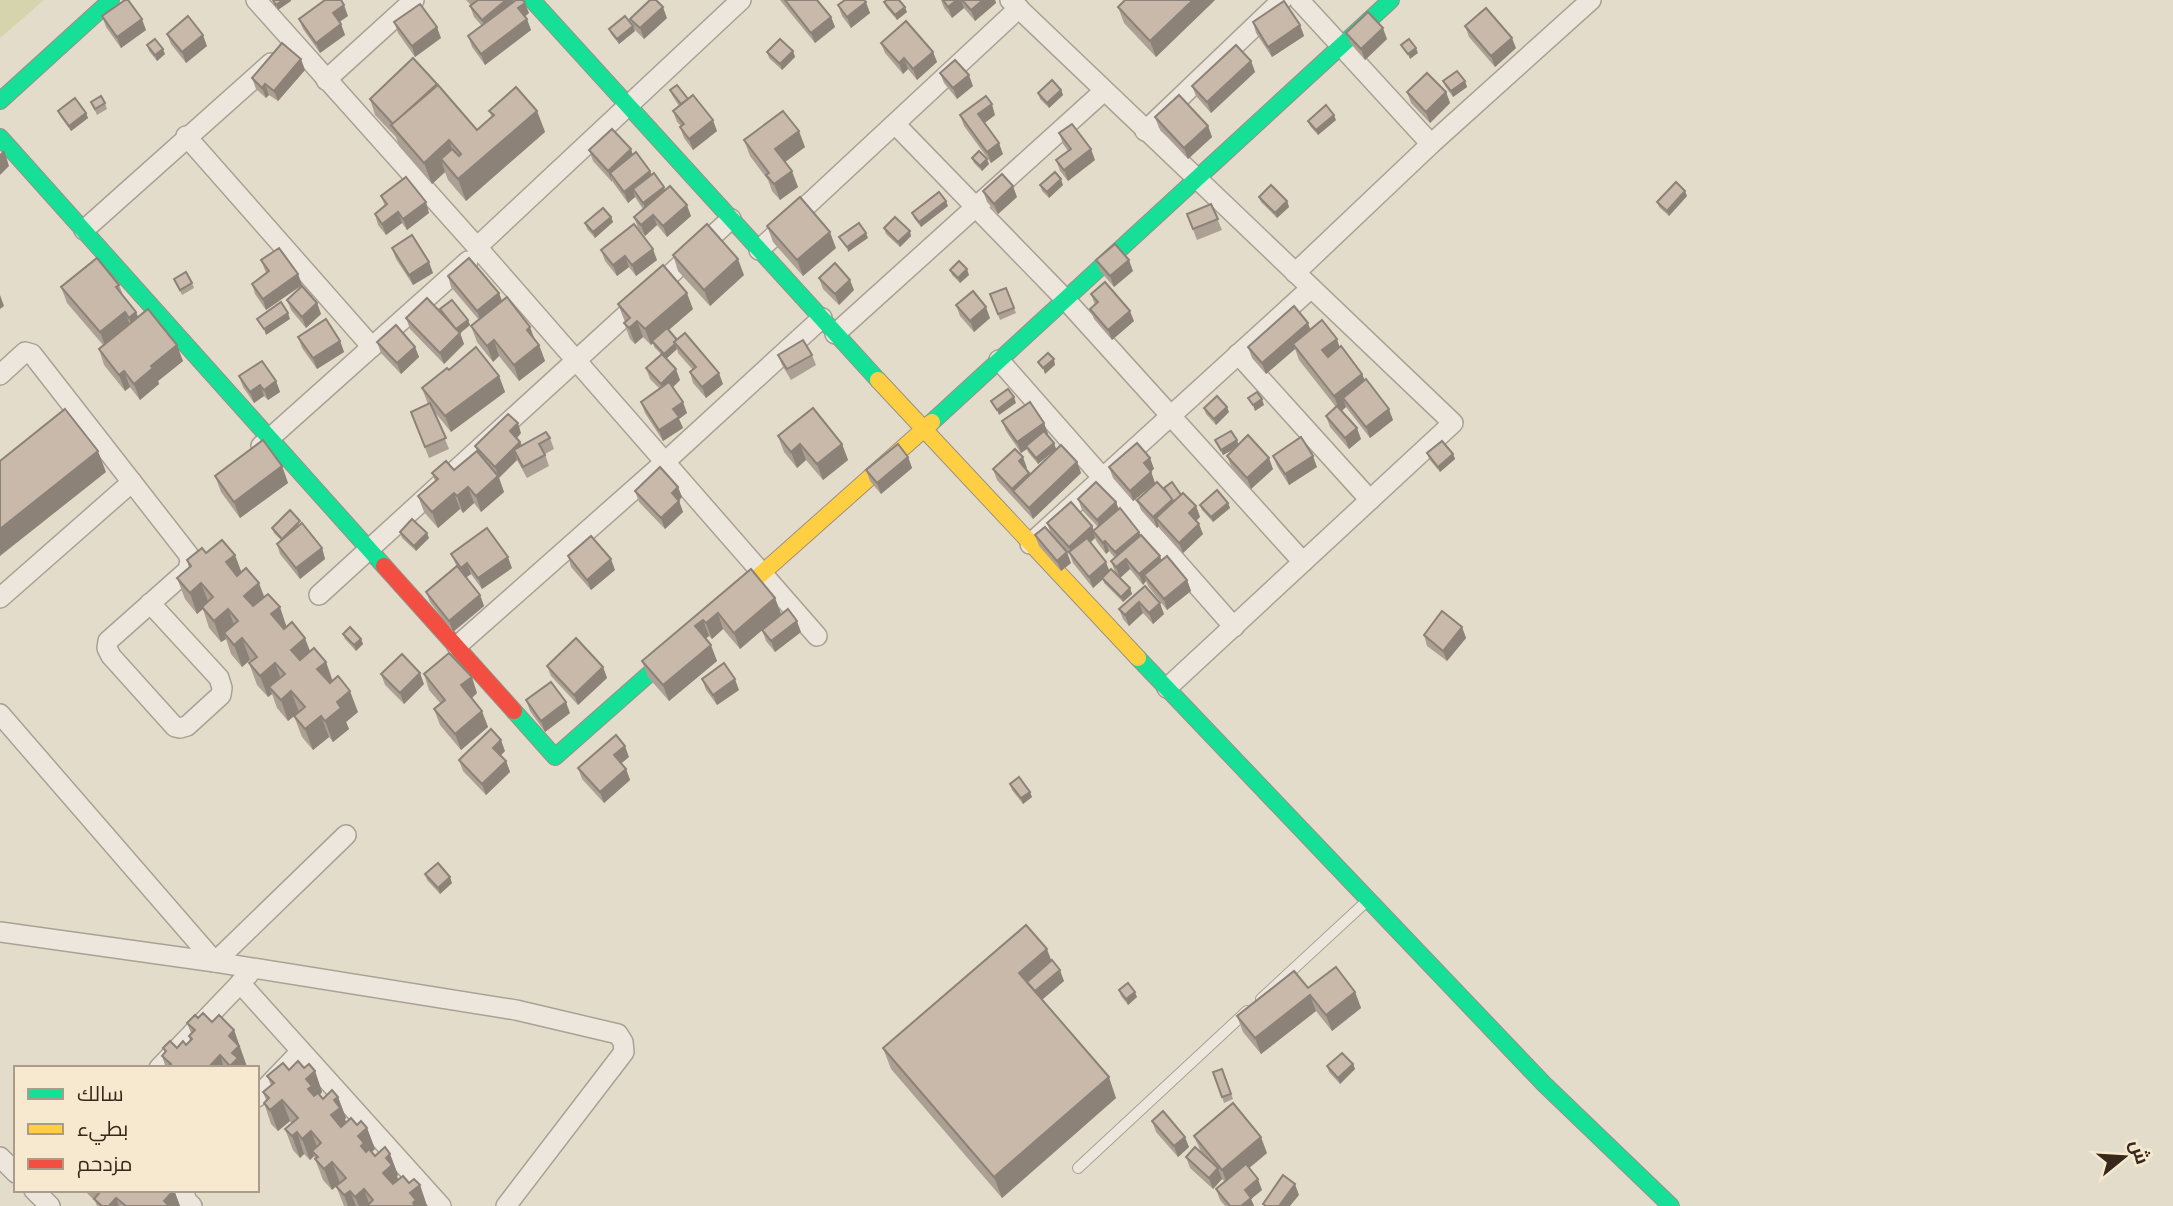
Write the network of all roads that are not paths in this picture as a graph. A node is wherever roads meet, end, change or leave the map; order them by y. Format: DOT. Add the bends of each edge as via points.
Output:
graph roads {
  1 [pos="111,0"];
  2 [pos="256,0"];
  3 [pos="414,0"];
  4 [pos="532,0"];
  5 [pos="741,0"];
  6 [pos="1282,0"];
  7 [pos="1299,0"];
  8 [pos="1391,0"];
  9 [pos="1591,0"];
  10 [pos="1014,4"];
  11 [pos="294,43"];
  12 [pos="1342,45"];
  13 [pos="326,80"];
  14 [pos="1104,91"];
  15 [pos="0,101"];
  16 [pos="627,105"];
  17 [pos="896,125"];
  18 [pos="1145,131"];
  19 [pos="186,136"];
  20 [pos="0,137"];
  21 [pos="1432,144"];
  22 [pos="1195,179"];
  23 [pos="975,207"];
  24 [pos="730,219"];
  25 [pos="84,230"];
  26 [pos="478,249"];
  27 [pos="759,250"];
  28 [pos="1295,273"];
  29 [pos="1311,288"];
  30 [pos="1065,299"];
  31 [pos="822,318"];
  32 [pos="835,334"];
  33 [pos="372,346"];
  34 [pos="1238,355"];
  35 [pos="576,360"];
  36 [pos="999,360"];
  37 [pos="0,375"];
  38 [pos="1170,416"];
  39 [pos="923,430"];
  40 [pos="270,438"];
  41 [pos="250,456"];
  42 [pos="666,461"];
  43 [pos="1102,479"];
  44 [pos="132,482"];
  45 [pos="1370,500"];
  46 [pos="1030,544"];
  47 [pos="368,548"];
  48 [pos="1303,562"];
  49 [pos="762,573"];
  50 [pos="318,595"];
  51 [pos="0,597"];
  52 [pos="150,603"];
  53 [pos="721,610"];
  54 [pos="1234,627"];
  55 [pos="817,636"];
  56 [pos="690,638"];
  57 [pos="457,646"];
  58 [pos="1167,688"];
  59 [pos="0,714"];
  60 [pos="346,835"];
  61 [pos="1368,899"];
  62 [pos="0,932"];
  63 [pos="215,962"];
  64 [pos="254,969"];
  65 [pos="240,983"];
  66 [pos="302,1051"];
  67 [pos="161,1066"];
  68 [pos="259,1095"];
  69 [pos="0,1157"];
  70 [pos="1078,1168"];
  71 [pos="14,1171"];
  72 [pos="441,1206"];
  73 [pos="506,1206"];
  74 [pos="1671,1206"];
  1 -- 15 [label="street"];
  2 -- 11 [label="street"];
  3 -- 13 [label="street"];
  4 -- 16 [label="street"];
  5 -- 16 [label="street"];
  6 -- 18 [label="street"];
  7 -- 12 [label="street"];
  8 -- 12 [label="street"];
  9 -- 21 [label="street"];
  10 -- 14 [label="street"];
  10 -- 17 [label="street"];
  11 -- 13 [label="street"];
  11 -- 19 [label="street"];
  12 -- 21 [label="street"];
  12 -- 22 [label="street"];
  13 -- 26 [label="street"];
  14 -- 18 [label="street"];
  14 -- 23 [label="street"];
  16 -- 24 [label="street"];
  16 -- 26 [label="street"];
  17 -- 23 [label="street"];
  17 -- 27 [label="street"];
  18 -- 22 [label="street"];
  19 -- 25 [label="street"];
  19 -- 33 [label="street"];
  20 -- 25 [label="street"];
  21 -- 28 [label="street"];
  22 -- 28 [label="street"];
  22 -- 30 [label="street"];
  23 -- 30 [label="street"];
  23 -- 32 [label="street"];
  24 -- 27 [label="street"];
  24 -- 35 [label="street"];
  25 -- 40 [label="street"];
  26 -- 33 [label="street"];
  26 -- 35 [label="street"];
  27 -- 31 [label="street"];
  28 -- 29 [label="street"];
  29 -- 34 [label="street"];
  29 -- 45 [label="street" via="1453,423"];
  30 -- 36 [label="street"];
  30 -- 38 [label="street"];
  31 -- 32 [label="street"];
  31 -- 42 [label="street"];
  32 -- 39 [label="street"];
  33 -- 40 [label="street"];
  34 -- 38 [label="street"];
  34 -- 45 [label="street"];
  35 -- 42 [label="street"];
  35 -- 47 [label="street"];
  36 -- 39 [label="street"];
  36 -- 43 [label="street"];
  37 -- 44 [label="street" via="25,352 32,354"];
  38 -- 43 [label="street"];
  38 -- 48 [label="street"];
  39 -- 46 [label="street"];
  39 -- 49 [label="street"];
  40 -- 41 [label="street"];
  40 -- 47 [label="street"];
  42 -- 49 [label="street"];
  42 -- 57 [label="street"];
  43 -- 46 [label="street"];
  43 -- 54 [label="street"];
  44 -- 51 [label="street"];
  44 -- 52 [label="street" via="190,561 188,570"];
  45 -- 48 [label="street"];
  46 -- 58 [label="street"];
  47 -- 50 [label="street"];
  47 -- 57 [label="street"];
  48 -- 54 [label="street"];
  49 -- 53 [label="street"];
  49 -- 55 [label="street"];
  52 -- 52 [label="street" via="108,641 107,648 180,729 221,695 222,688 219,678"];
  54 -- 58 [label="street"];
  56 -- 57 [label="street" via="555,757"];
  58 -- 61 [label="street"];
  59 -- 63 [label="street"];
  60 -- 63 [label="street"];
  61 -- 70 [label="lane"];
  61 -- 74 [label="street" via="1544,1084"];
  62 -- 63 [label="street"];
  63 -- 64 [label="street"];
  64 -- 65 [label="street"];
  64 -- 73 [label="street" via="516,1010 618,1034 624,1052"];
  65 -- 66 [label="street"];
  65 -- 67 [label="street"];
  66 -- 68 [label="street"];
  66 -- 72 [label="street"];
  69 -- 71 [label="street"];
}
